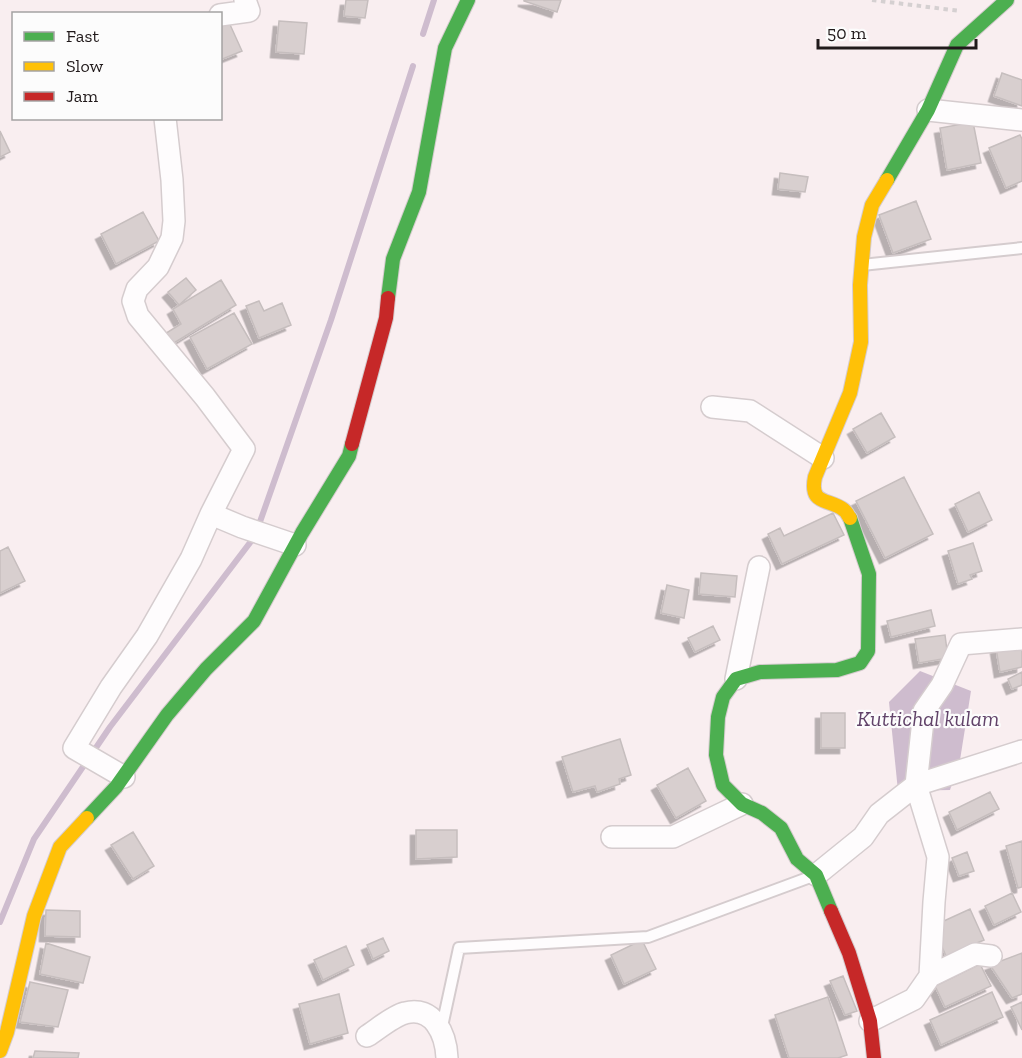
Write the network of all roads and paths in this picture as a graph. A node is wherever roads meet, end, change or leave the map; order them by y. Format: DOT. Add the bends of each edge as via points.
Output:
graph roads {
  1 [pos="245,0"];
  2 [pos="468,0"];
  3 [pos="872,0"];
  4 [pos="1007,0"];
  5 [pos="222,15"];
  6 [pos="991,15"];
  7 [pos="928,110"];
  8 [pos="165,120"];
  9 [pos="1022,120"];
  10 [pos="1022,248"];
  11 [pos="862,265"];
  12 [pos="712,407"];
  13 [pos="823,458"];
  14 [pos="211,514"];
  15 [pos="295,545"];
  16 [pos="759,567"];
  17 [pos="1022,639"];
  18 [pos="736,680"];
  19 [pos="1022,751"];
  20 [pos="124,777"];
  21 [pos="916,785"];
  22 [pos="742,804"];
  23 [pos="612,837"];
  24 [pos="816,875"];
  25 [pos="991,956"];
  26 [pos="930,976"];
  27 [pos="870,1021"];
  28 [pos="441,1031"];
  29 [pos="367,1036"];
  30 [pos="0,1051"];
  31 [pos="447,1058"];
  32 [pos="874,1058"];
  1 -- 5 [label="street" via="249,11"];
  2 -- 15 [label="street" via="445,48 419,192 393,259 386,318 350,456"];
  3 -- 6 [label="path"];
  4 -- 6 [label="street"];
  6 -- 7 [label="street" via="957,45"];
  7 -- 9 [label="street"];
  7 -- 11 [label="street" via="872,206"];
  8 -- 14 [label="street" via="172,180 172,238 158,267 136,289 133,301 138,315 244,449"];
  10 -- 11 [label="lane"];
  11 -- 13 [label="street" via="861,342 850,393"];
  12 -- 13 [label="street" via="750,411"];
  13 -- 18 [label="street" via="813,487 816,495 844,510 852,519 869,574 868,651 860,663 837,670 760,672"];
  14 -- 15 [label="street"];
  14 -- 20 [label="street" via="191,559 147,636 74,748"];
  15 -- 20 [label="street" via="254,621 167,715"];
  16 -- 18 [label="street"];
  17 -- 21 [label="street" via="961,644 924,711"];
  18 -- 22 [label="street" via="723,696 716,755 723,785"];
  19 -- 21 [label="street"];
  20 -- 30 [label="street" via="60,847 34,916"];
  21 -- 24 [label="street" via="879,814 862,837"];
  21 -- 26 [label="street" via="938,857"];
  22 -- 23 [label="street" via="673,837"];
  22 -- 24 [label="street" via="781,828 797,859"];
  24 -- 27 [label="street" via="849,953"];
  24 -- 28 [label="lane" via="648,937 459,948"];
  25 -- 26 [label="street" via="975,954"];
  26 -- 27 [label="street" via="914,999"];
  27 -- 32 [label="street"];
  28 -- 29 [label="street" via="431,1017 417,1011 402,1013"];
  28 -- 31 [label="street"];
}
